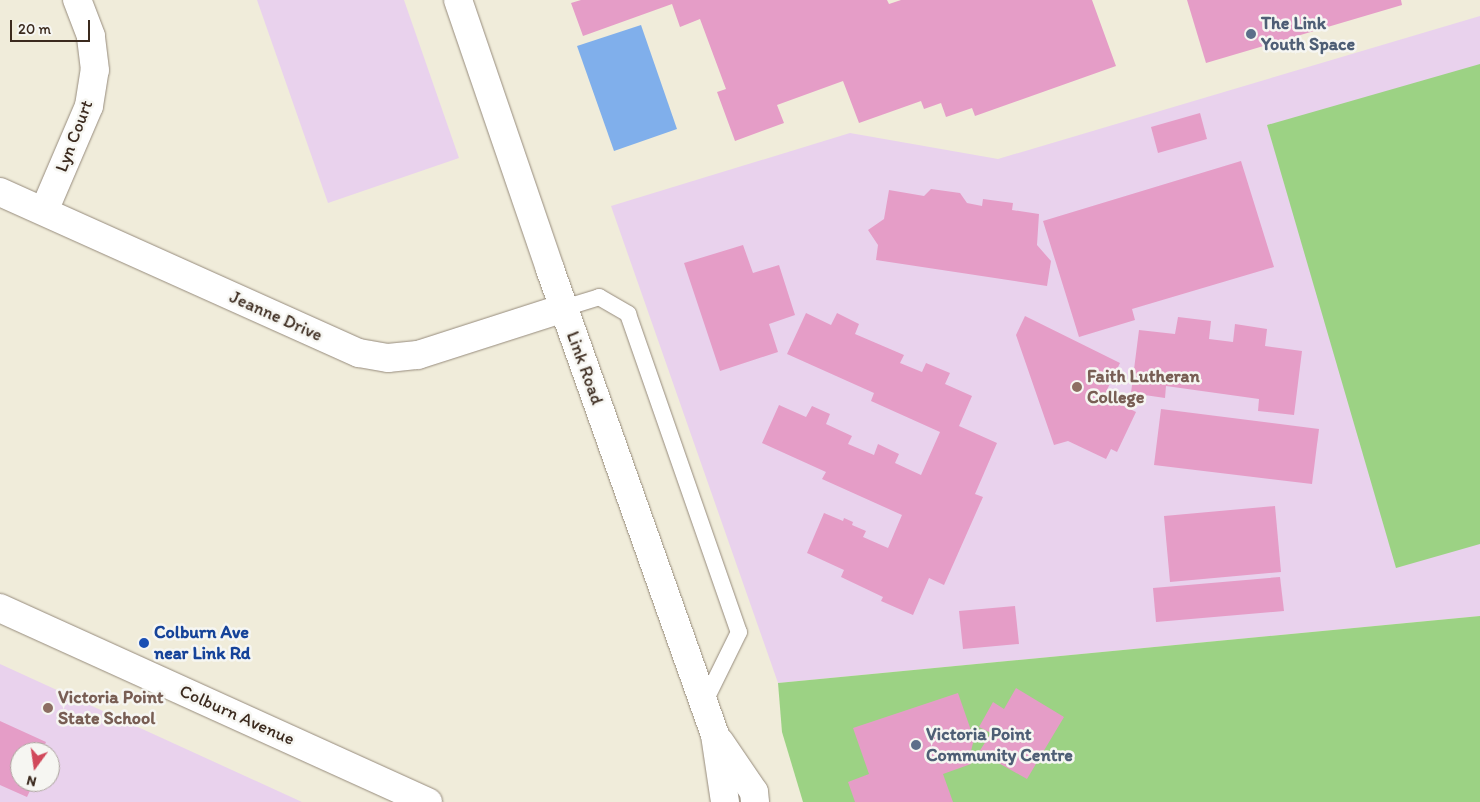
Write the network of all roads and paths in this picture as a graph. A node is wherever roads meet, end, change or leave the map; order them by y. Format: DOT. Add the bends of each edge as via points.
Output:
graph roads {
  1 [pos="77,0"];
  2 [pos="458,0"];
  3 [pos="0,192"];
  4 [pos="44,211"];
  5 [pos="564,308"];
  6 [pos="0,608"];
  7 [pos="704,703"];
  8 [pos="715,735"];
  9 [pos="756,799"];
  10 [pos="427,800"];
  11 [pos="725,802"];
  1 -- 4 [label="street, Lyn Court" via="91,36 95,70 88,106"];
  2 -- 5 [label="street, Link Road"];
  3 -- 4 [label="street, Jeanne Drive"];
  4 -- 5 [label="street, Jeanne Drive" via="359,353 388,358 418,355"];
  5 -- 7 [label="street, Link Road"];
  5 -- 7 [label="lane" via="599,297 628,314 739,632"];
  6 -- 10 [label="street, Colburn Avenue"];
  7 -- 8 [label="street, Link Road"];
  8 -- 9 [label="street, Link Road"];
  8 -- 11 [label="street, Link Road"];
}
